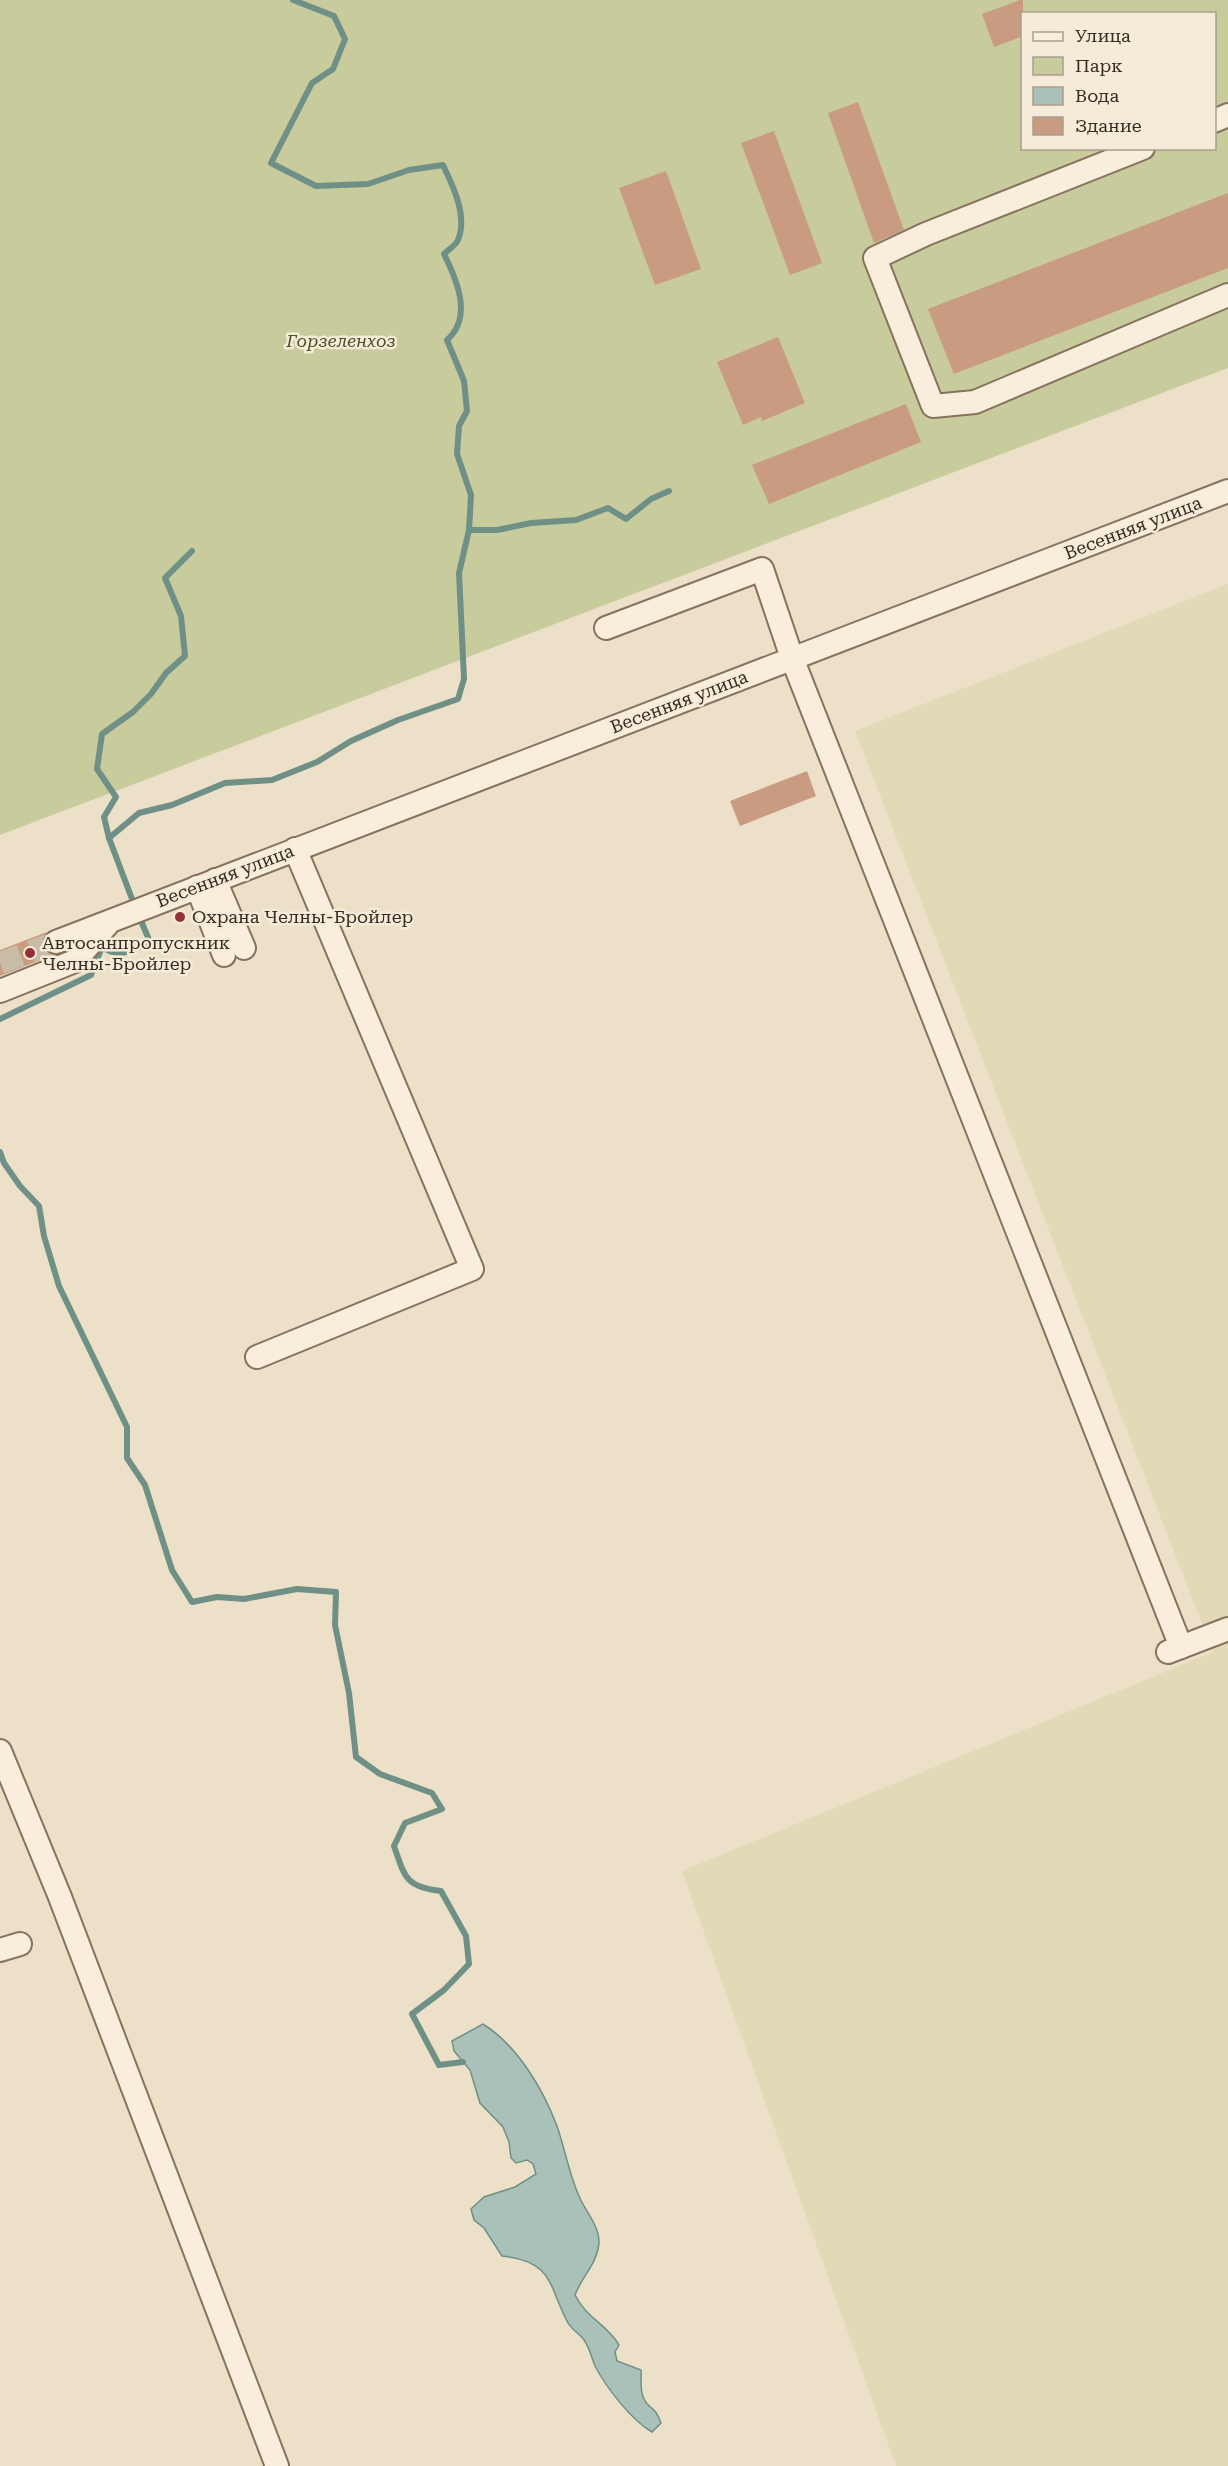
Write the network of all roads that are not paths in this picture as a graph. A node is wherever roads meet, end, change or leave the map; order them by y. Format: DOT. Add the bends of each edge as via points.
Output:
graph roads {
  1 [pos="1138,150"];
  2 [pos="1228,296"];
  3 [pos="1228,491"];
  4 [pos="606,628"];
  5 [pos="792,658"];
  6 [pos="295,849"];
  7 [pos="206,884"];
  8 [pos="120,917"];
  9 [pos="56,942"];
  10 [pos="234,952"];
  11 [pos="0,992"];
  12 [pos="257,1357"];
  13 [pos="1228,1629"];
  14 [pos="0,1751"];
  15 [pos="278,2466"];
  1 -- 2 [label="street" via="875,258 933,406 975,402"];
  3 -- 5 [label="street, Весенняя улица"];
  4 -- 5 [label="street" via="762,569"];
  5 -- 6 [label="street, Весенняя улица"];
  5 -- 13 [label="street" via="1174,1649"];
  6 -- 7 [label="street, Весенняя улица"];
  6 -- 12 [label="street" via="472,1269"];
  7 -- 8 [label="street, Весенняя улица"];
  7 -- 10 [label="street"];
  8 -- 9 [label="street, Весенняя улица"];
  8 -- 11 [label="street" via="75,961"];
  14 -- 15 [label="street" via="60,1897"];
}
